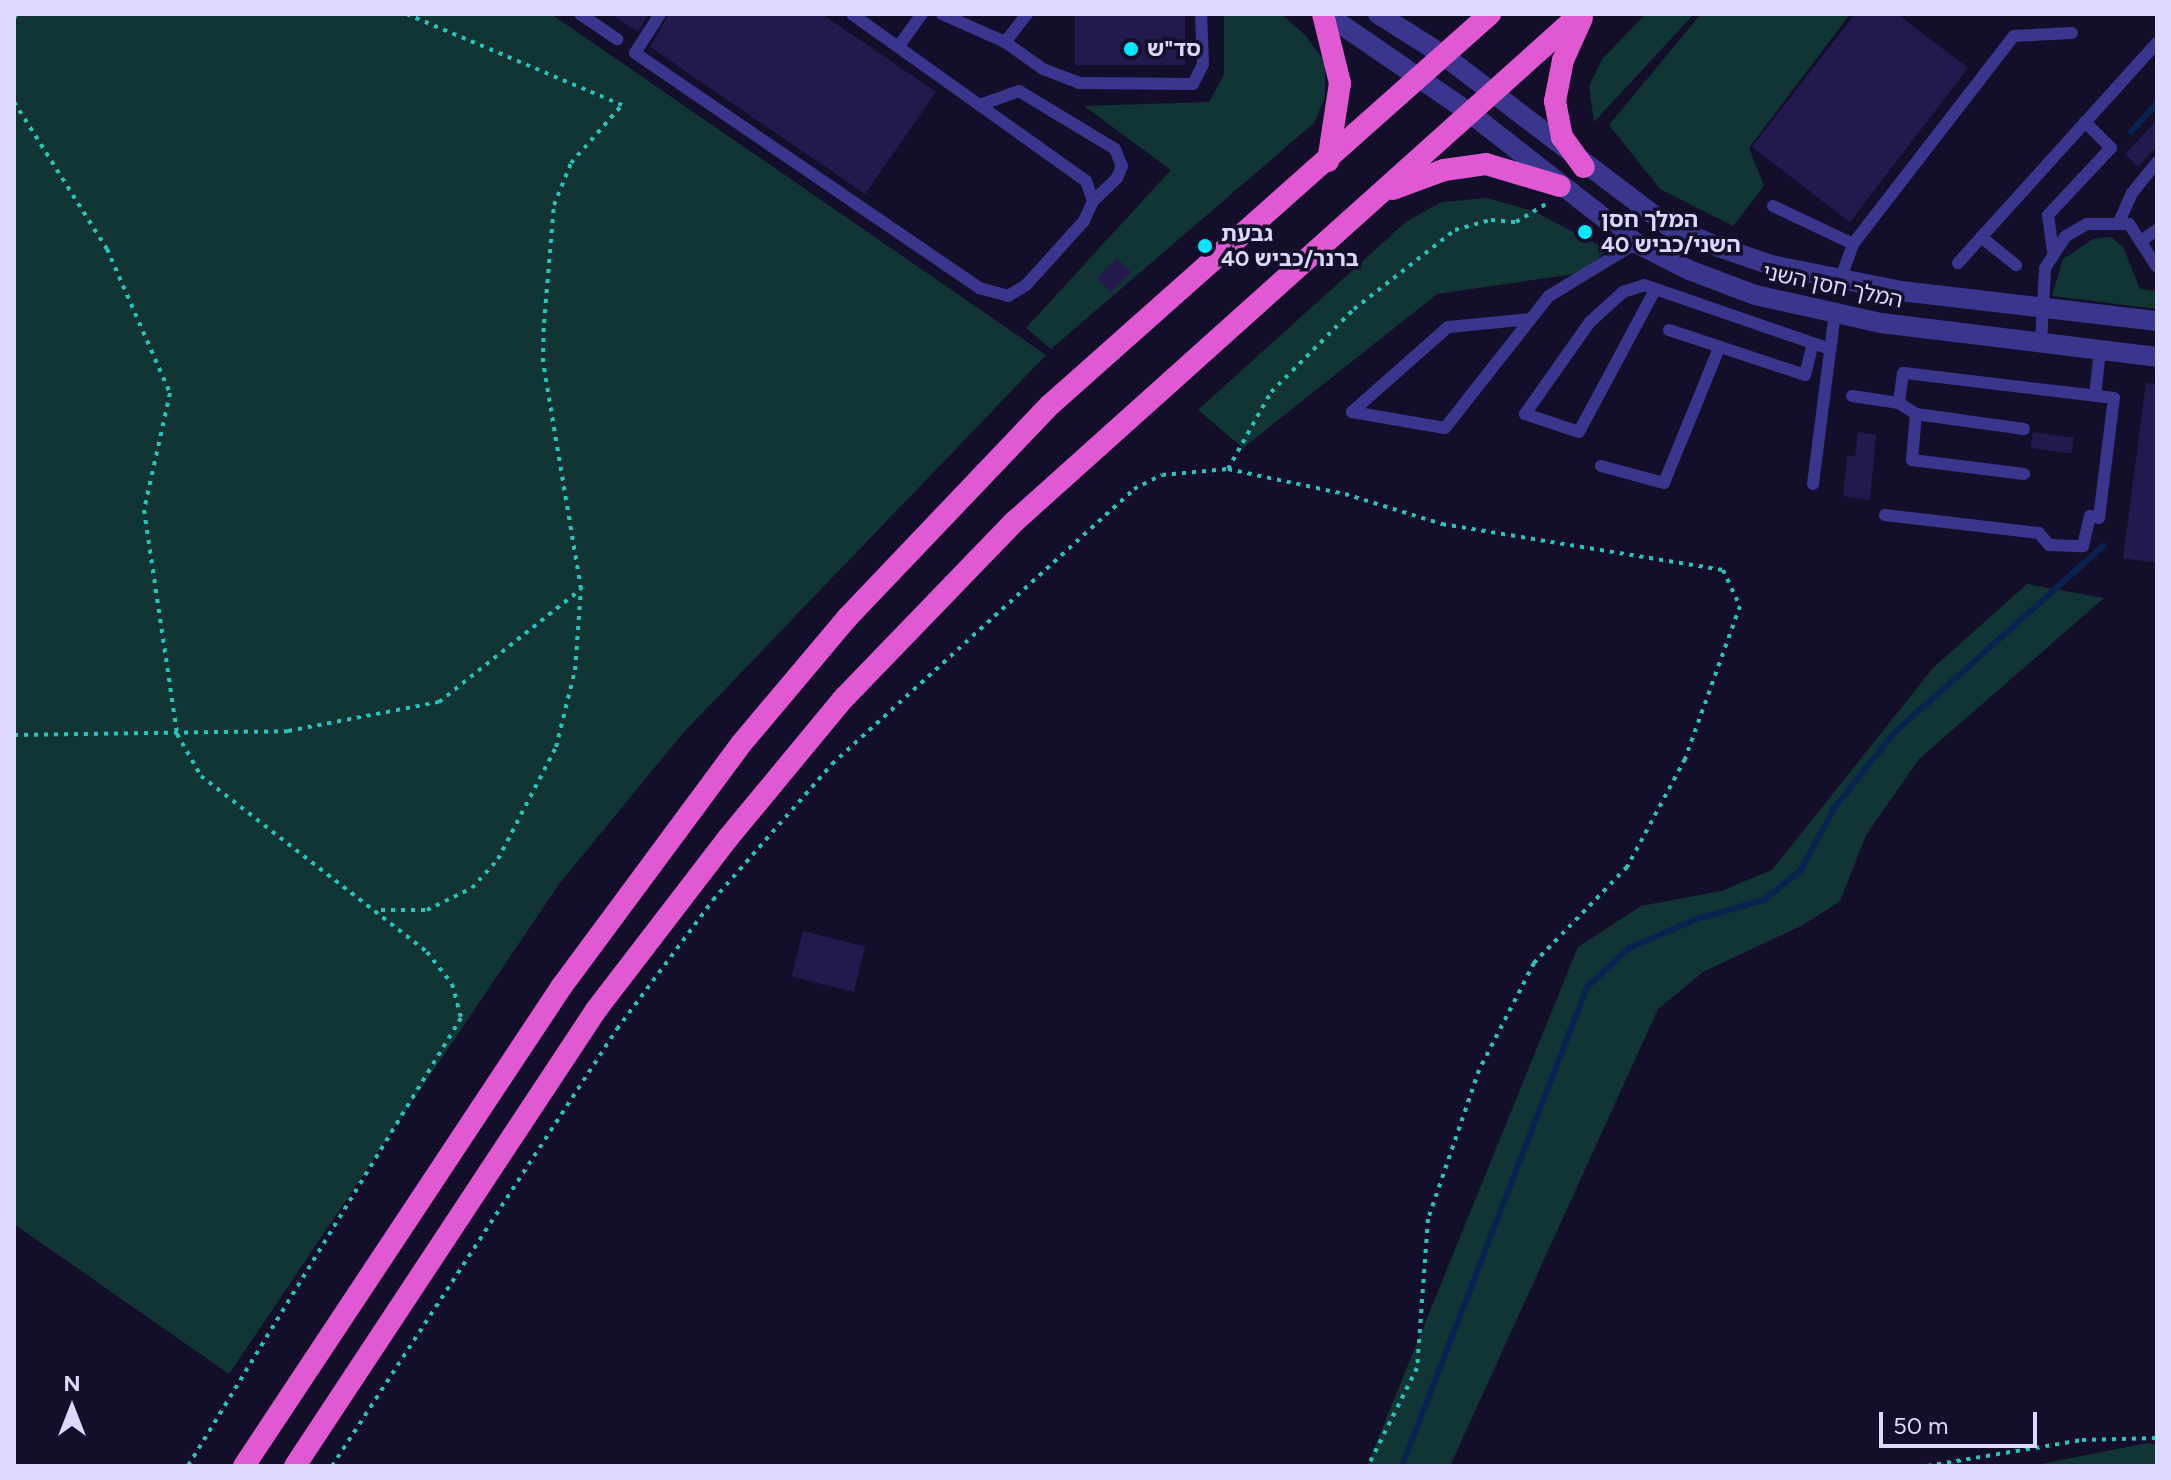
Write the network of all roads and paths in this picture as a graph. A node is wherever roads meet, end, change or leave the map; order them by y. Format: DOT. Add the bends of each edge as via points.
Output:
graph roads {
  1 [pos="407,14"];
  2 [pos="580,14"];
  3 [pos="660,14"];
  4 [pos="852,14"];
  5 [pos="922,14"];
  6 [pos="942,14"];
  7 [pos="1027,14"];
  8 [pos="1201,14"];
  9 [pos="1325,14"];
  10 [pos="1378,14"];
  11 [pos="1490,14"];
  12 [pos="1582,14"];
  13 [pos="2072,33"];
  14 [pos="617,39"];
  15 [pos="1005,42"];
  16 [pos="2157,43"];
  17 [pos="898,47"];
  18 [pos="1443,55"];
  19 [pos="1421,78"];
  20 [pos="1490,93"];
  21 [pos="14,102"];
  22 [pos="980,105"];
  23 [pos="1470,113"];
  24 [pos="2085,122"];
  25 [pos="1328,161"];
  26 [pos="2157,162"];
  27 [pos="1584,167"];
  28 [pos="1560,186"];
  29 [pos="1093,201"];
  30 [pos="1368,204"];
  31 [pos="1773,206"];
  32 [pos="2119,222"];
  33 [pos="2157,230"];
  34 [pos="1981,237"];
  35 [pos="2141,241"];
  36 [pos="1636,243"];
  37 [pos="1853,244"];
  38 [pos="2053,251"];
  39 [pos="1958,263"];
  40 [pos="2016,265"];
  41 [pos="2157,267"];
  42 [pos="1840,280"];
  43 [pos="1655,290"];
  44 [pos="2039,308"];
  45 [pos="1835,313"];
  46 [pos="1531,319"];
  47 [pos="2157,321"];
  48 [pos="1669,330"];
  49 [pos="2041,343"];
  50 [pos="1813,344"];
  51 [pos="1719,348"];
  52 [pos="1830,349"];
  53 [pos="2100,350"];
  54 [pos="2157,357"];
  55 [pos="1852,396"];
  56 [pos="2095,396"];
  57 [pos="1899,403"];
  58 [pos="1916,414"];
  59 [pos="2024,429"];
  60 [pos="1601,466"];
  61 [pos="1228,469"];
  62 [pos="2024,474"];
  63 [pos="1813,484"];
  64 [pos="1885,515"];
  65 [pos="581,589"];
  66 [pos="177,734"];
  67 [pos="14,735"];
  68 [pos="378,910"];
  69 [pos="2157,1438"];
  70 [pos="188,1466"];
  71 [pos="244,1466"];
  72 [pos="295,1466"];
  73 [pos="332,1466"];
  74 [pos="1368,1466"];
  75 [pos="1927,1466"];
  1 -- 65 [label="path" via="622,105 571,163 554,205 544,323 543,362"];
  2 -- 14 [label="lane"];
  3 -- 29 [label="lane" via="635,53 995,295 1008,296 1026,285 1084,221"];
  4 -- 17 [label="lane"];
  5 -- 17 [label="lane"];
  6 -- 15 [label="lane"];
  7 -- 15 [label="lane"];
  8 -- 15 [label="lane" via="1203,64 1193,84 1079,83 1043,69"];
  9 -- 19 [label="street, המלך חסן השני"];
  9 -- 25 [label="highway" via="1340,83"];
  10 -- 18 [label="street, המלך חסן השני"];
  11 -- 18 [label="highway"];
  12 -- 20 [label="highway"];
  12 -- 27 [label="highway" via="1563,60 1555,101 1562,137"];
  13 -- 37 [label="lane" via="2014,36"];
  16 -- 24 [label="lane"];
  17 -- 22 [label="lane"];
  18 -- 19 [label="highway"];
  18 -- 20 [label="street, המלך חסן השני"];
  19 -- 23 [label="street, המלך חסן השני"];
  19 -- 25 [label="highway"];
  20 -- 23 [label="highway"];
  20 -- 27 [label="street, המלך חסן השני"];
  21 -- 66 [label="path" via="107,249 170,393 144,510"];
  22 -- 29 [label="lane" via="1086,181"];
  22 -- 29 [label="lane" via="1019,91 1115,149 1122,166 1117,178"];
  23 -- 28 [label="street, המלך חסן השני"];
  23 -- 30 [label="highway"];
  24 -- 34 [label="lane"];
  24 -- 38 [label="lane" via="2111,148 2048,215"];
  25 -- 71 [label="highway" via="1050,405 945,509 741,744 524,1039"];
  26 -- 32 [label="lane" via="2132,193"];
  27 -- 42 [label="street, המלך חסן השני" via="1668,226 1771,265"];
  28 -- 30 [label="highway" via="1510,167 1463,165 1396,187"];
  28 -- 36 [label="street, המלך חסן השני"];
  28 -- 61 [label="path" via="1543,209 1516,222 1491,220 1455,230 1354,309 1271,392"];
  30 -- 72 [label="highway" via="1014,522 897,639 789,761 589,1021"];
  31 -- 37 [label="lane"];
  32 -- 35 [label="lane" via="2138,231"];
  32 -- 38 [label="lane" via="2087,224"];
  33 -- 35 [label="lane"];
  34 -- 39 [label="lane"];
  34 -- 40 [label="lane"];
  35 -- 41 [label="lane"];
  36 -- 45 [label="street, המלך חסן השני" via="1755,295"];
  36 -- 46 [label="lane" via="1560,288"];
  37 -- 42 [label="lane"];
  38 -- 44 [label="lane"];
  42 -- 44 [label="street, המלך חסן השני"];
  43 -- 43 [label="lane" via="1644,285 1623,292 1590,322 1525,414 1579,432"];
  43 -- 50 [label="lane"];
  44 -- 47 [label="street, המלך חסן השני"];
  44 -- 49 [label="lane"];
  45 -- 49 [label="street, המלך חסן השני"];
  45 -- 52 [label="lane"];
  46 -- 46 [label="lane" via="1448,327 1352,412 1445,428"];
  48 -- 51 [label="lane"];
  49 -- 53 [label="street, המלך חסן השני"];
  50 -- 51 [label="lane" via="1805,375"];
  50 -- 52 [label="lane"];
  51 -- 60 [label="lane" via="1664,483"];
  52 -- 63 [label="lane"];
  53 -- 54 [label="street, המלך חסן השני"];
  53 -- 56 [label="lane"];
  55 -- 57 [label="lane"];
  56 -- 57 [label="lane" via="1903,373"];
  56 -- 64 [label="lane" via="2114,398 2099,518 2090,516 2083,546 2049,545 2039,533"];
  57 -- 58 [label="lane"];
  58 -- 59 [label="lane"];
  58 -- 62 [label="lane" via="1912,460"];
  61 -- 73 [label="path" via="1162,475 1134,489 832,764 713,900 617,1029"];
  61 -- 74 [label="path" via="1345,494 1442,524 1723,570 1740,606 1685,759 1627,867 1534,963 1479,1070 1428,1219 1417,1368"];
  65 -- 66 [label="path" via="439,702 288,731"];
  65 -- 68 [label="path" via="575,670 556,747 498,859 472,888 427,910"];
  66 -- 67 [label="path"];
  66 -- 68 [label="path" via="201,776"];
  68 -- 70 [label="path" via="427,952 452,984 461,1018"];
  69 -- 75 [label="path" via="2082,1440"];
}
